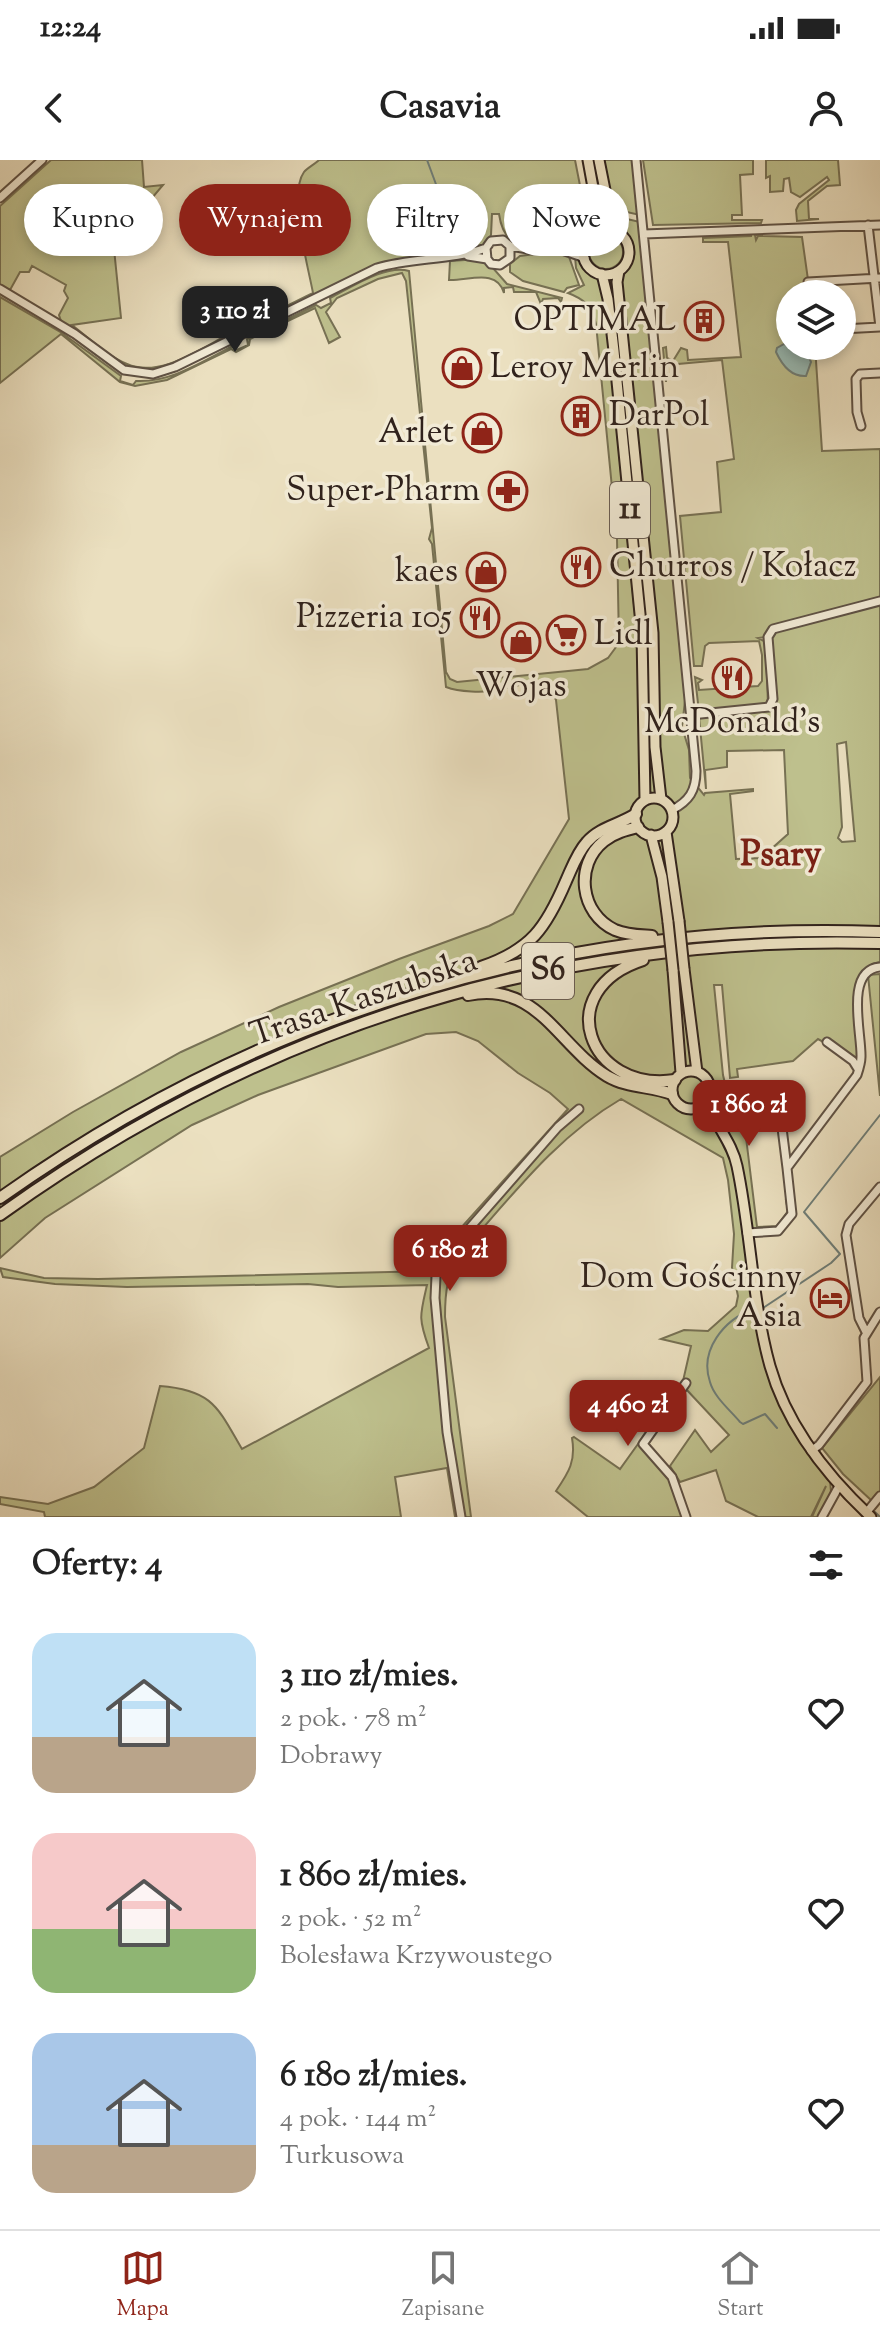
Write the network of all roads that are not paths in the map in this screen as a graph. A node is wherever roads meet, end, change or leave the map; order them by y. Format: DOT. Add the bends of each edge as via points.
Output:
graph roads {
  1 [pos="42,160"];
  2 [pos="588,160"];
  3 [pos="599,160"];
  4 [pos="636,160"];
  5 [pos="593,184"];
  6 [pos="604,184"];
  7 [pos="0,198"];
  8 [pos="868,225"];
  9 [pos="880,225"];
  10 [pos="644,234"];
  11 [pos="461,256"];
  12 [pos="487,256"];
  13 [pos="516,256"];
  14 [pos="579,256"];
  15 [pos="628,256"];
  16 [pos="510,258"];
  17 [pos="585,258"];
  18 [pos="487,259"];
  19 [pos="619,271"];
  20 [pos="602,274"];
  21 [pos="877,278"];
  22 [pos="842,280"];
  23 [pos="0,289"];
  24 [pos="880,327"];
  25 [pos="856,328"];
  26 [pos="880,373"];
  27 [pos="861,426"];
  28 [pos="880,601"];
  29 [pos="691,715"];
  30 [pos="661,799"];
  31 [pos="645,800"];
  32 [pos="672,810"];
  33 [pos="636,814"];
  34 [pos="638,827"];
  35 [pos="666,832"];
  36 [pos="651,835"];
  37 [pos="673,922"];
  38 [pos="880,932"];
  39 [pos="682,937"];
  40 [pos="880,943"];
  41 [pos="669,952"];
  42 [pos="880,967"];
  43 [pos="450,981"];
  44 [pos="430,1000"];
  45 [pos="827,1042"];
  46 [pos="858,1071"];
  47 [pos="697,1072"];
  48 [pos="678,1076"];
  49 [pos="672,1094"];
  50 [pos="707,1100"];
  51 [pos="697,1108"];
  52 [pos="579,1109"];
  53 [pos="782,1128"];
  54 [pos="722,1130"];
  55 [pos="787,1168"];
  56 [pos="880,1187"];
  57 [pos="0,1198"];
  58 [pos="0,1215"];
  59 [pos="747,1233"];
  60 [pos="880,1312"];
  61 [pos="866,1332"];
  62 [pos="686,1383"];
  63 [pos="811,1451"];
  64 [pos="839,1486"];
  65 [pos="880,1496"];
  66 [pos="869,1515"];
  67 [pos="461,1517"];
  68 [pos="686,1517"];
  69 [pos="822,1517"];
  1 -- 7 [label="street"];
  2 -- 5 [label="main road"];
  3 -- 6 [label="main road, 11"];
  4 -- 10 [label="street"];
  8 -- 9 [label="street"];
  8 -- 10 [label="street"];
  8 -- 21 [label="street"];
  10 -- 29 [label="street"];
  11 -- 18 [label="street"];
  11 -- 23 [label="street" via="377,268 153,374 118,367"];
  12 -- 18 [label="street"];
  13 -- 16 [label="street"];
  14 -- 17 [label="street"];
  15 -- 19 [label="main road, 11"];
  16 -- 18 [label="street" via="500,265"];
  17 -- 20 [label="main road"];
  19 -- 20 [label="main road"];
  19 -- 30 [label="main road, 11" via="653,633"];
  20 -- 31 [label="main road, 11" via="642,634"];
  21 -- 22 [label="street"];
  21 -- 24 [label="street"];
  24 -- 25 [label="street"];
  26 -- 27 [label="street" via="856,379"];
  28 -- 29 [label="street" via="773,629 768,637 773,699 769,707"];
  29 -- 32 [label="street" via="696,784 689,799"];
  30 -- 31 [label="main road"];
  30 -- 32 [label="main road"];
  31 -- 33 [label="main road"];
  32 -- 35 [label="main road" via="673,822"];
  33 -- 34 [label="main road"];
  33 -- 43 [label="highway" via="601,830 584,845 548,920 530,942 513,955"];
  34 -- 36 [label="main road"];
  34 -- 39 [label="highway" via="611,837 595,851 585,875 588,900 601,920 617,930"];
  35 -- 36 [label="main road"];
  35 -- 37 [label="main road"];
  36 -- 37 [label="main road"];
  37 -- 47 [label="main road, bridge"];
  37 -- 48 [label="main road, bridge"];
  38 -- 39 [label="highway, Trasa Kaszubska / S6"];
  39 -- 43 [label="highway, Trasa Kaszubska / S6" via="558,955"];
  40 -- 41 [label="highway, Trasa Kaszubska / S6"];
  41 -- 44 [label="highway, Trasa Kaszubska / S6" via="551,970"];
  41 -- 48 [label="highway" via="607,978 593,999 589,1022 599,1052 616,1069 641,1077"];
  42 -- 46 [label="street" via="865,973 857,997"];
  43 -- 57 [label="highway, Trasa Kaszubska / S6" via="322,1023 206,1073 96,1134"];
  44 -- 49 [label="highway" via="487,993 512,997 537,1011 608,1076"];
  44 -- 58 [label="highway, Trasa Kaszubska / S6" via="326,1035 202,1090 102,1145"];
  45 -- 46 [label="street"];
  46 -- 55 [label="street"];
  47 -- 48 [label="main road"];
  47 -- 50 [label="main road" via="708,1082"];
  48 -- 49 [label="main road"];
  49 -- 51 [label="main road" via="682,1107"];
  50 -- 51 [label="main road"];
  50 -- 54 [label="main road"];
  51 -- 54 [label="main road"];
  52 -- 67 [label="street" via="462,1235 436,1276 447,1432"];
  53 -- 55 [label="street"];
  54 -- 59 [label="main road" via="735,1157"];
  55 -- 59 [label="street" via="791,1216 778,1231"];
  56 -- 61 [label="street" via="847,1229 859,1318"];
  59 -- 63 [label="main road" via="774,1379"];
  60 -- 61 [label="street"];
  61 -- 63 [label="street" via="868,1380"];
  62 -- 68 [label="street" via="643,1444 673,1480"];
  63 -- 64 [label="main road"];
  64 -- 66 [label="main road"];
  64 -- 69 [label="street"];
  65 -- 66 [label="street"];
}
